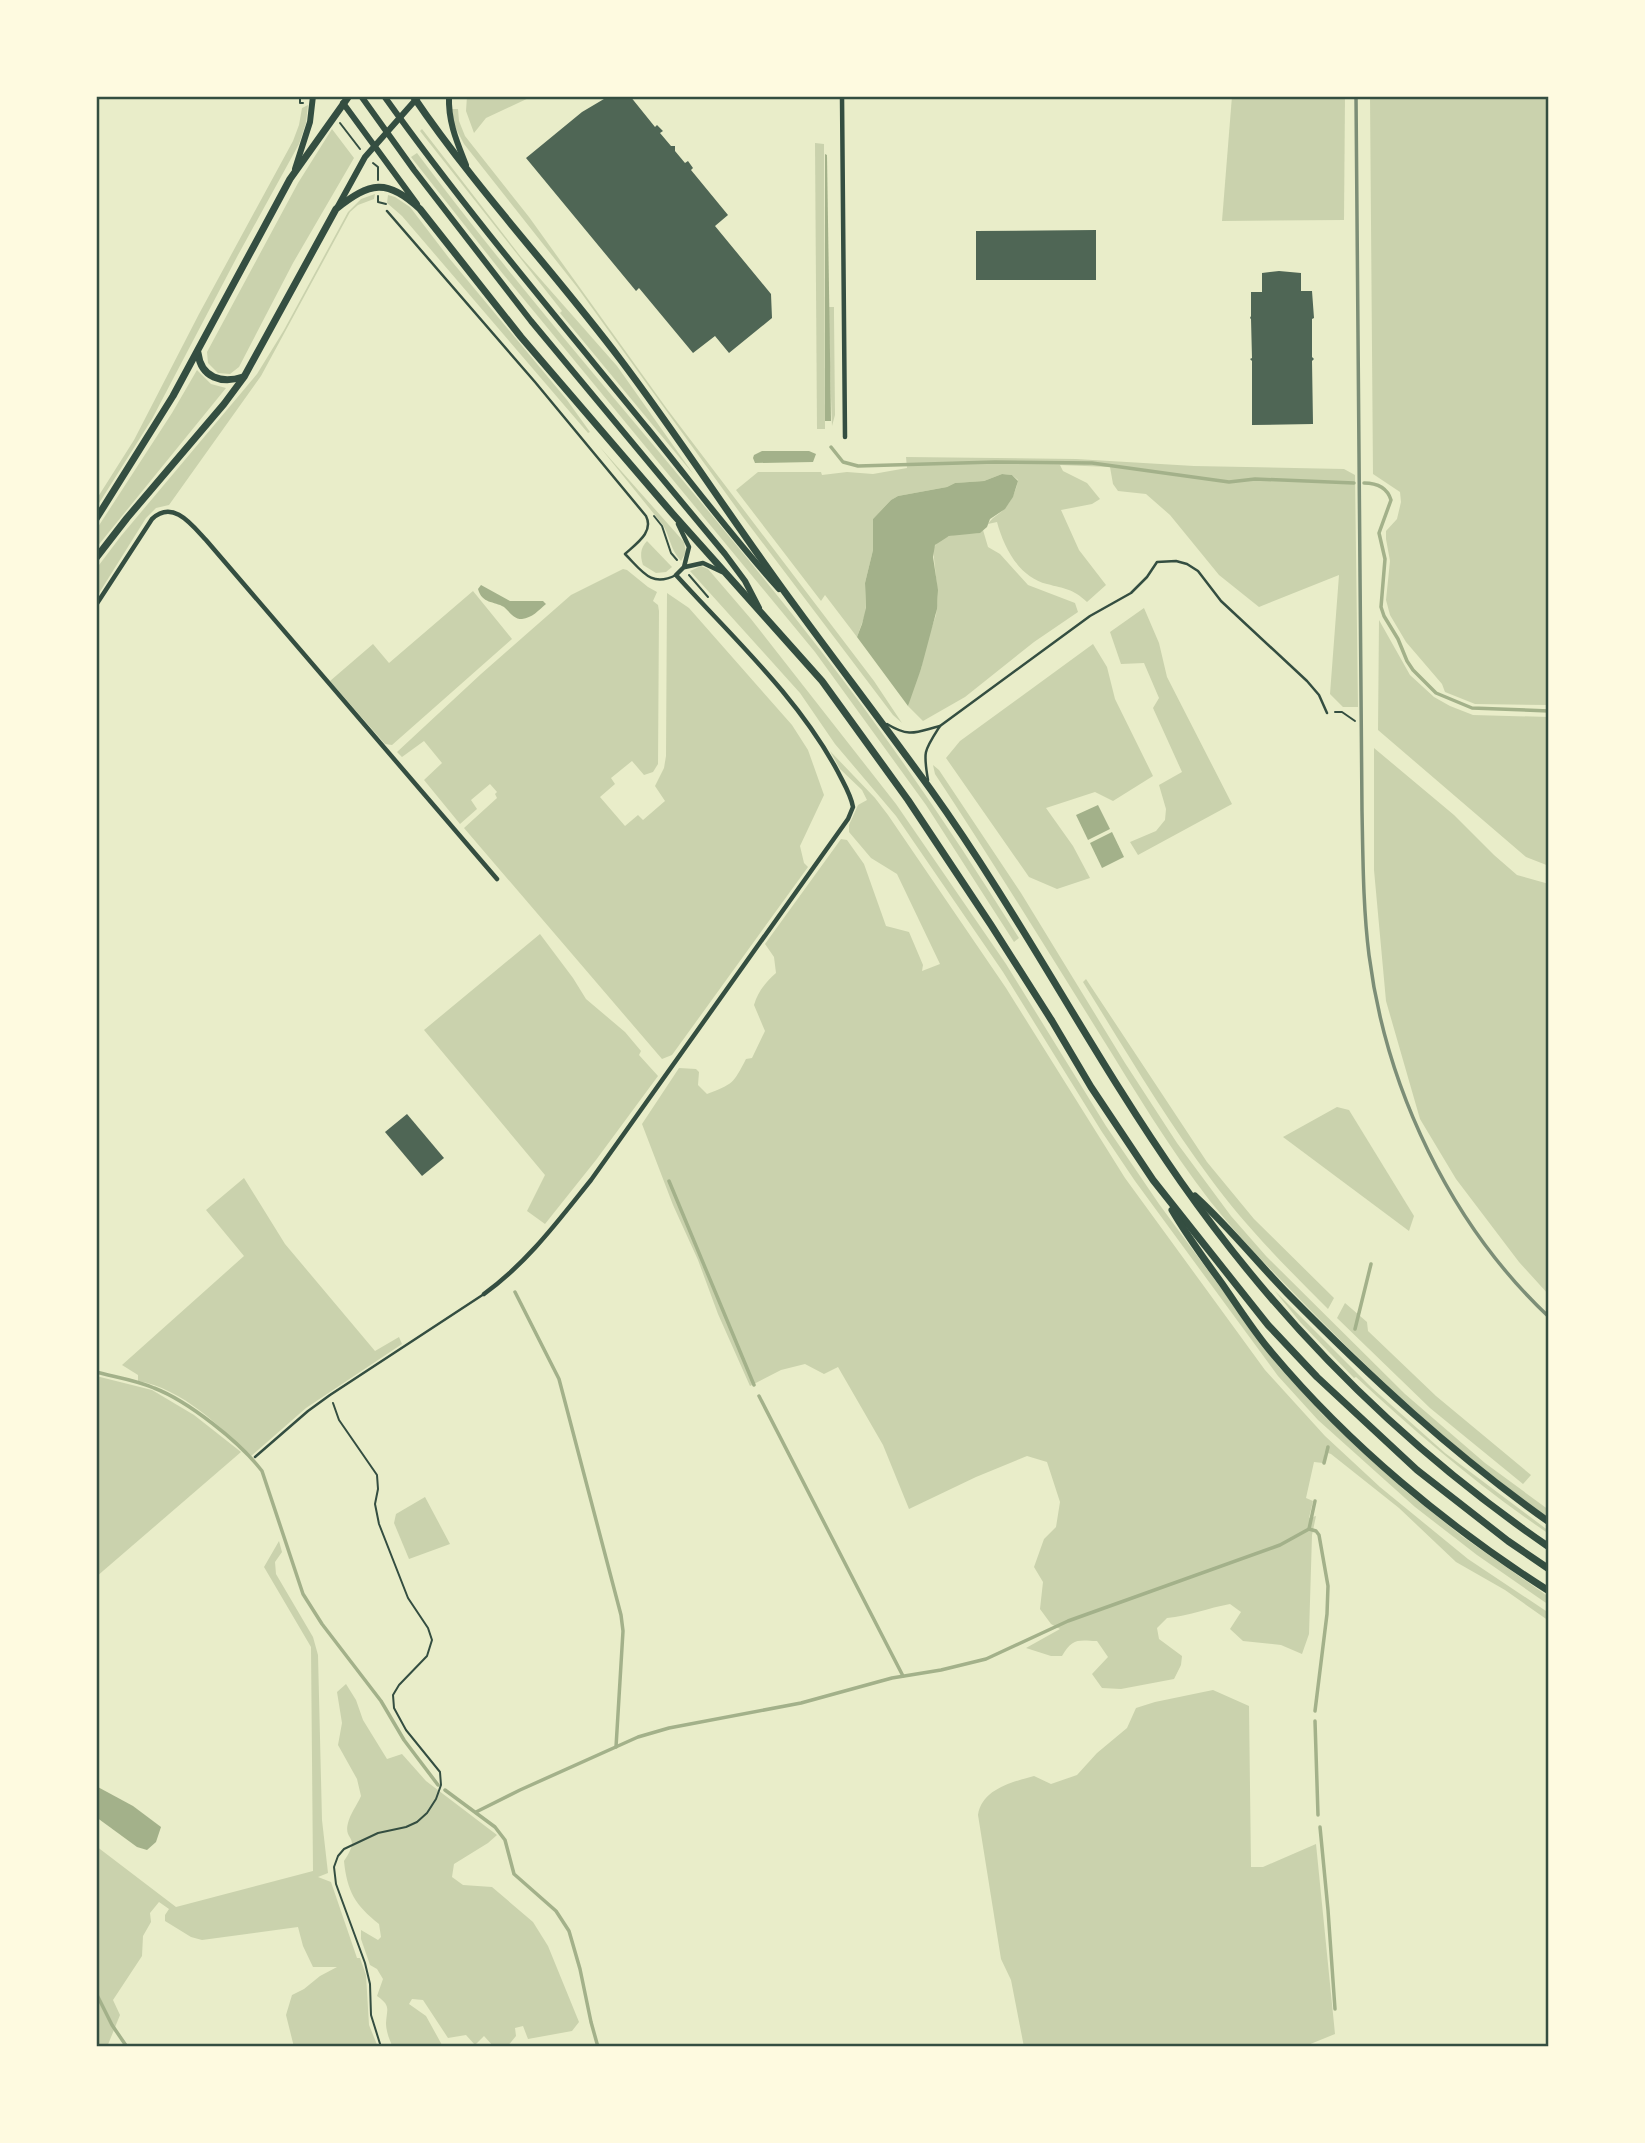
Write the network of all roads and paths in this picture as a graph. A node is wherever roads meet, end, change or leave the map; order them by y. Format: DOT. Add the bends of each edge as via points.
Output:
graph roads {
  1 [pos="300,96"];
  2 [pos="313,96"];
  3 [pos="349,96"];
  4 [pos="361,96"];
  5 [pos="384,96"];
  6 [pos="449,96"];
  7 [pos="842,96"];
  8 [pos="416,98"];
  9 [pos="340,100"];
  10 [pos="300,103"];
  11 [pos="339,122"];
  12 [pos="375,145"];
  13 [pos="361,150"];
  14 [pos="373,163"];
  15 [pos="294,174"];
  16 [pos="470,174"];
  17 [pos="378,177"];
  18 [pos="378,192"];
  19 [pos="378,202"];
  20 [pos="336,209"];
  21 [pos="420,209"];
  22 [pos="387,211"];
  23 [pos="198,352"];
  24 [pos="244,377"];
  25 [pos="845,438"];
  26 [pos="672,513"];
  27 [pos="96,519"];
  28 [pos="96,558"];
  29 [pos="684,567"];
  30 [pos="676,575"];
  31 [pos="730,576"];
  32 [pos="96,605"];
  33 [pos="797,609"];
  34 [pos="761,611"];
  35 [pos="1327,713"];
  36 [pos="882,721"];
  37 [pos="1356,721"];
  38 [pos="940,726"];
  39 [pos="929,787"];
  40 [pos="497,879"];
  41 [pos="1181,1182"];
  42 [pos="1155,1183"];
  43 [pos="484,1294"];
  44 [pos="330,1395"];
  45 [pos="255,1457"];
  46 [pos="1549,1522"];
  47 [pos="1549,1547"];
  48 [pos="1549,1569"];
  49 [pos="1549,1591"];
  50 [pos="381,2047"];
  1 -- 10 [label="path"];
  2 -- 15 [label="street"];
  3 -- 9 [label="main road"];
  4 -- 34 [label="street" via="531,321 725,554"];
  5 -- 33 [label="street" via="473,217"];
  6 -- 16 [label="street" via="452,132"];
  7 -- 25 [label="street"];
  8 -- 12 [label="street"];
  8 -- 16 [label="main road"];
  9 -- 12 [label="street"];
  9 -- 15 [label="main road"];
  11 -- 13 [label="path"];
  12 -- 20 [label="street"];
  12 -- 21 [label="street"];
  14 -- 17 [label="path"];
  15 -- 23 [label="main road"];
  16 -- 33 [label="main road" via="618,357"];
  18 -- 19 [label="path"];
  20 -- 21 [label="main road" via="355,194 378,186 399,192"];
  20 -- 24 [label="main road"];
  21 -- 26 [label="main road" via="521,337"];
  22 -- 30 [label="lane" via="646,516 649,530 625,554 650,578 660,581"];
  23 -- 24 [label="main road" via="201,366 215,379"];
  23 -- 27 [label="main road"];
  24 -- 28 [label="main road"];
  26 -- 29 [label="street" via="690,547"];
  26 -- 31 [label="main road"];
  29 -- 30 [label="street"];
  29 -- 31 [label="street" via="703,563"];
  30 -- 43 [label="street" via="799,712 831,760 853,807 591,1180 546,1237"];
  31 -- 34 [label="main road"];
  32 -- 40 [label="street" via="155,515 169,510 182,516"];
  33 -- 36 [label="main road"];
  34 -- 42 [label="main road" via="822,681 908,800"];
  35 -- 37 [label="path" via="1342,712"];
  35 -- 38 [label="lane" via="1307,681 1221,601 1198,571 1176,561 1157,562 1131,593 1090,616"];
  36 -- 38 [label="lane" via="907,734"];
  36 -- 39 [label="main road"];
  38 -- 39 [label="lane" via="925,750"];
  39 -- 41 [label="main road"];
  41 -- 46 [label="main road" via="1385,1389 1480,1472"];
  41 -- 47 [label="main road" via="1276,1304 1344,1378 1447,1472"];
  42 -- 48 [label="main road" via="1268,1325 1326,1386 1416,1470"];
  42 -- 49 [label="main road" via="1271,1352 1324,1410 1405,1485"];
  43 -- 44 [label="lane"];
  44 -- 45 [label="lane"];
  44 -- 50 [label="path" via="339,1420 377,1475 379,1524 408,1598 432,1640 427,1656 393,1695 394,1708 440,1772 442,1785 417,1822 344,1849 335,1861 336,1884 365,1963 371,2015"];
}
